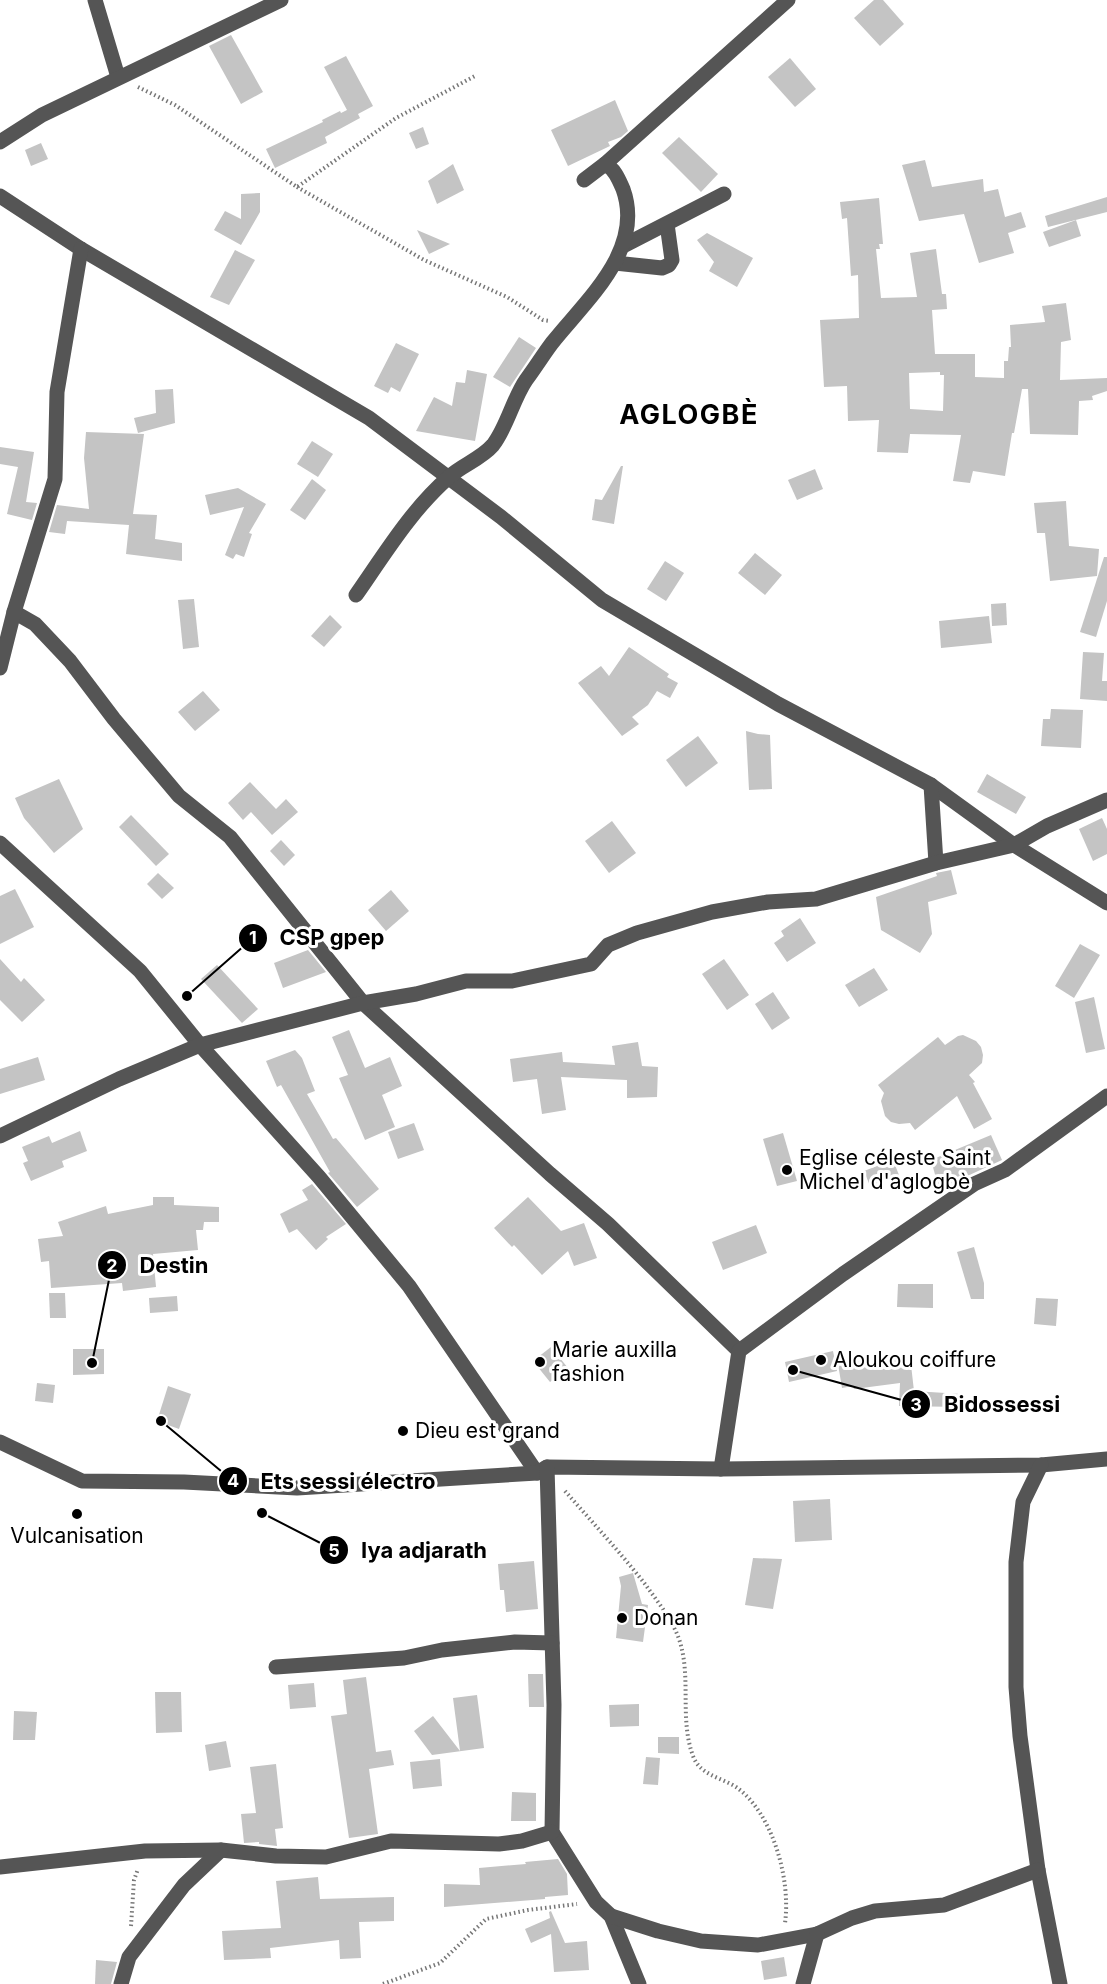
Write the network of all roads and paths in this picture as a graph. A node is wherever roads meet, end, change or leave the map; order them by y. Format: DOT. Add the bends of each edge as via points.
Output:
graph roads {
  1 [pos="95,0"];
  2 [pos="280,0"];
  3 [pos="788,0"];
  4 [pos="475,76"];
  5 [pos="117,77"];
  6 [pos="0,142"];
  7 [pos="605,164"];
  8 [pos="584,180"];
  9 [pos="297,187"];
  10 [pos="724,194"];
  11 [pos="0,195"];
  12 [pos="667,224"];
  13 [pos="623,246"];
  14 [pos="81,249"];
  15 [pos="615,263"];
  16 [pos="570,323"];
  17 [pos="449,477"];
  18 [pos="356,595"];
  19 [pos="14,612"];
  20 [pos="0,668"];
  21 [pos="931,784"];
  22 [pos="1107,800"];
  23 [pos="0,843"];
  24 [pos="1014,845"];
  25 [pos="936,863"];
  26 [pos="1107,903"];
  27 [pos="363,1003"];
  28 [pos="200,1045"];
  29 [pos="1107,1096"];
  30 [pos="0,1136"];
  31 [pos="740,1351"];
  32 [pos="0,1442"];
  33 [pos="1107,1459"];
  34 [pos="1041,1465"];
  35 [pos="720,1468"];
  36 [pos="544,1470"];
  37 [pos="552,1642"];
  38 [pos="276,1667"];
  39 [pos="552,1832"];
  40 [pos="221,1850"];
  41 [pos="145,1851"];
  42 [pos="0,1867"];
  43 [pos="1038,1870"];
  44 [pos="596,1902"];
  45 [pos="611,1916"];
  46 [pos="817,1934"];
  47 [pos="782,1941"];
  48 [pos="129,1958"];
  49 [pos="121,1984"];
  50 [pos="383,1984"];
  51 [pos="639,1984"];
  52 [pos="803,1984"];
  53 [pos="1060,1984"];
  1 -- 5 [label="street"];
  2 -- 5 [label="street"];
  3 -- 7 [label="street"];
  4 -- 9 [label="path" via="396,118"];
  5 -- 6 [label="street" via="42,115"];
  5 -- 9 [label="path" via="175,105"];
  7 -- 8 [label="street"];
  7 -- 13 [label="street" via="619,179 624,193 627,212"];
  9 -- 16 [label="path" via="424,260 507,297 543,320"];
  10 -- 12 [label="street"];
  11 -- 14 [label="street"];
  12 -- 13 [label="street"];
  12 -- 15 [label="street" via="672,260 669,265 662,268"];
  13 -- 15 [label="street"];
  14 -- 17 [label="street" via="369,418"];
  14 -- 19 [label="street" via="57,392 55,479"];
  15 -- 16 [label="street"];
  16 -- 17 [label="street" via="523,384 494,444"];
  17 -- 18 [label="street" via="411,516"];
  17 -- 21 [label="street" via="602,600 778,704"];
  19 -- 20 [label="street"];
  19 -- 27 [label="street" via="35,624 70,661 179,796 230,837"];
  21 -- 24 [label="street"];
  21 -- 25 [label="street"];
  22 -- 24 [label="street"];
  23 -- 28 [label="street" via="140,971"];
  24 -- 25 [label="street"];
  24 -- 26 [label="street"];
  25 -- 27 [label="street" via="816,899 737,907 637,933 608,945 591,964 558,973 512,981 466,981"];
  27 -- 28 [label="street"];
  27 -- 31 [label="street" via="608,1224"];
  28 -- 30 [label="street"];
  28 -- 36 [label="street" via="320,1177 410,1286"];
  29 -- 31 [label="street" via="1005,1170 974,1184 843,1274"];
  31 -- 35 [label="street"];
  32 -- 36 [label="street" via="82,1481 297,1488"];
  33 -- 34 [label="street"];
  34 -- 35 [label="street"];
  34 -- 43 [label="street" via="1023,1502 1016,1562 1020,1736"];
  35 -- 36 [label="street"];
  36 -- 37 [label="street"];
  36 -- 47 [label="path" via="620,1552 660,1604 678,1638 686,1672 687,1732 694,1758 708,1774 749,1797 782,1865 787,1906"];
  37 -- 38 [label="street" via="515,1642 404,1658"];
  37 -- 39 [label="street"];
  39 -- 40 [label="street" via="499,1844 391,1841 326,1857"];
  39 -- 44 [label="street"];
  40 -- 41 [label="street"];
  40 -- 48 [label="street" via="184,1885"];
  41 -- 42 [label="street"];
  41 -- 48 [label="path" via="134,1880"];
  43 -- 46 [label="street" via="944,1905 875,1911"];
  43 -- 53 [label="street"];
  44 -- 45 [label="street"];
  44 -- 50 [label="path" via="486,1919 440,1963"];
  45 -- 47 [label="street" via="701,1941 758,1945"];
  45 -- 51 [label="street"];
  46 -- 47 [label="street"];
  46 -- 52 [label="street"];
  48 -- 49 [label="street"];
}
